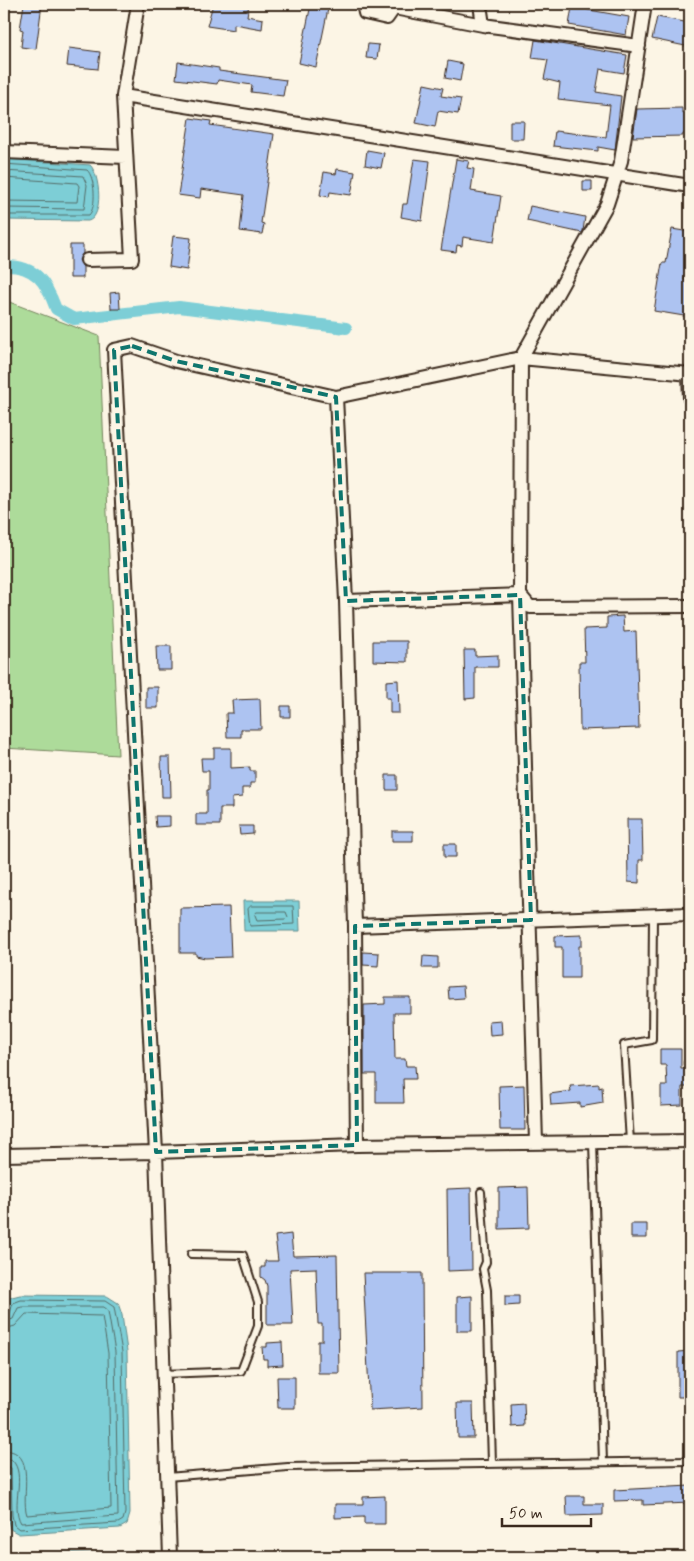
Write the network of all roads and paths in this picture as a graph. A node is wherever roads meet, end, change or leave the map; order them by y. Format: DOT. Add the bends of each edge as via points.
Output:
graph roads {
  1 [pos="138,4"];
  2 [pos="363,4"];
  3 [pos="480,4"];
  4 [pos="645,4"];
  5 [pos="483,25"];
  6 [pos="639,46"];
  7 [pos="123,96"];
  8 [pos="4,152"];
  9 [pos="126,157"];
  10 [pos="690,186"];
  11 [pos="87,260"];
  12 [pos="521,358"];
  13 [pos="690,373"];
  14 [pos="336,397"];
  15 [pos="690,399"];
  16 [pos="520,595"];
  17 [pos="346,601"];
  18 [pos="690,606"];
  19 [pos="690,914"];
  20 [pos="653,916"];
  21 [pos="531,920"];
  22 [pos="355,926"];
  23 [pos="536,1142"];
  24 [pos="593,1142"];
  25 [pos="630,1142"];
  26 [pos="690,1142"];
  27 [pos="358,1146"];
  28 [pos="156,1152"];
  29 [pos="4,1155"];
  30 [pos="481,1192"];
  31 [pos="191,1254"];
  32 [pos="163,1374"];
  33 [pos="690,1461"];
  34 [pos="603,1462"];
  35 [pos="492,1463"];
  36 [pos="167,1476"];
  37 [pos="170,1557"];
  1 -- 7 [label="street"];
  2 -- 5 [label="street" via="364,13 386,18 394,8"];
  3 -- 5 [label="street"];
  4 -- 6 [label="street"];
  5 -- 6 [label="street"];
  6 -- 12 [label="street" via="621,161 607,204"];
  7 -- 9 [label="street"];
  7 -- 10 [label="street"];
  8 -- 9 [label="street"];
  9 -- 11 [label="street" via="132,259"];
  12 -- 13 [label="street"];
  12 -- 14 [label="street"];
  12 -- 16 [label="street"];
  13 -- 15 [label="street"];
  14 -- 17 [label="street"];
  14 -- 28 [label="street" via="176,361 132,346 114,350"];
  16 -- 17 [label="street"];
  16 -- 18 [label="street" via="530,607"];
  16 -- 21 [label="street"];
  17 -- 22 [label="street"];
  19 -- 20 [label="street"];
  20 -- 21 [label="street"];
  20 -- 25 [label="lane" via="652,1040 624,1045"];
  21 -- 22 [label="street"];
  21 -- 23 [label="street"];
  22 -- 27 [label="street"];
  23 -- 24 [label="street"];
  23 -- 27 [label="street"];
  24 -- 25 [label="street"];
  24 -- 34 [label="lane"];
  25 -- 26 [label="street"];
  27 -- 28 [label="street"];
  28 -- 29 [label="street"];
  28 -- 32 [label="street"];
  30 -- 35 [label="lane"];
  31 -- 32 [label="lane" via="243,1255 258,1302 258,1326 241,1371"];
  32 -- 36 [label="street"];
  33 -- 34 [label="lane"];
  34 -- 35 [label="lane"];
  35 -- 36 [label="lane" via="288,1467"];
  36 -- 37 [label="street"];
}
